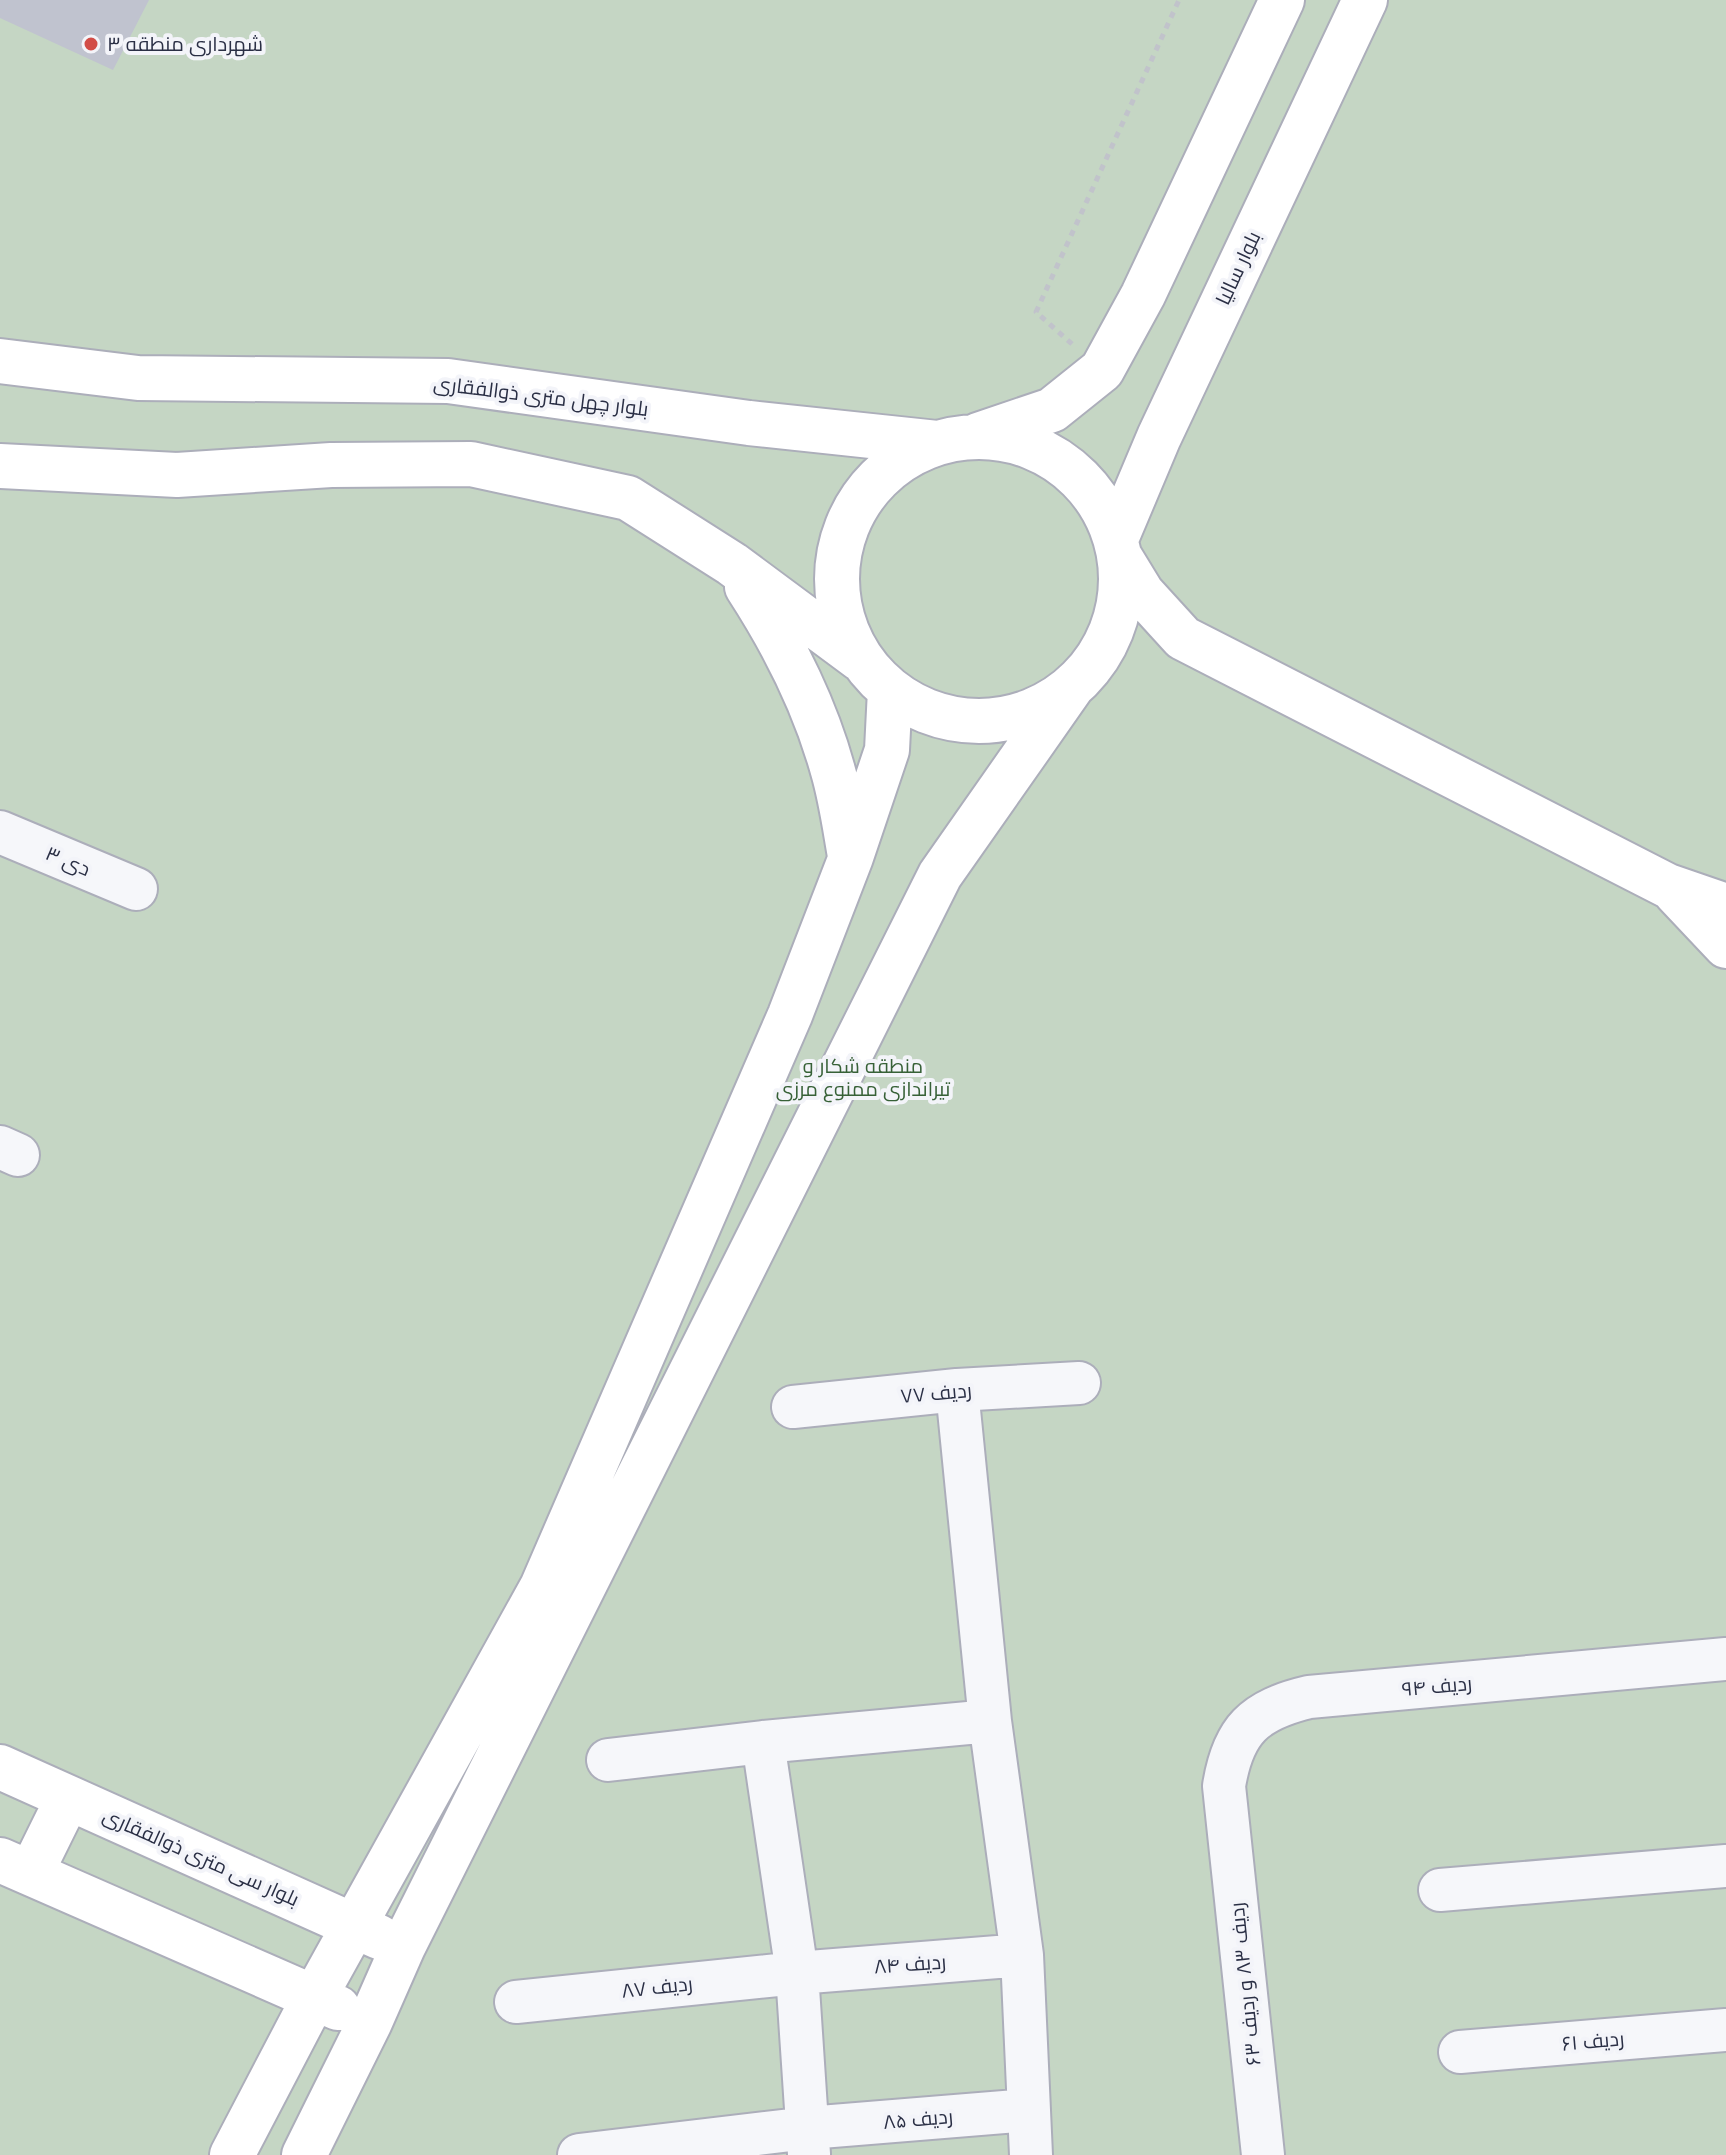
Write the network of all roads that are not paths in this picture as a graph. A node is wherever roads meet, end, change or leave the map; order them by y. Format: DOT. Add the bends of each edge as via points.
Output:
graph roads {
  1 [pos="1282,0"];
  2 [pos="1365,0"];
  3 [pos="0,361"];
  4 [pos="955,440"];
  5 [pos="0,466"];
  6 [pos="1118,548"];
  7 [pos="732,564"];
  8 [pos="1183,638"];
  9 [pos="860,659"];
  10 [pos="1083,674"];
  11 [pos="890,690"];
  12 [pos="0,832"];
  13 [pos="851,857"];
  14 [pos="1668,886"];
  15 [pos="136,889"];
  16 [pos="1726,906"];
  17 [pos="1726,946"];
  18 [pos="1079,1383"];
  19 [pos="957,1390"];
  20 [pos="793,1407"];
  21 [pos="1726,1660"];
  22 [pos="990,1721"];
  23 [pos="763,1742"];
  24 [pos="608,1760"];
  25 [pos="0,1767"];
  26 [pos="68,1798"];
  27 [pos="1227,1813"];
  28 [pos="15,1866"];
  29 [pos="1726,1866"];
  30 [pos="1440,1890"];
  31 [pos="354,1926"];
  32 [pos="403,1947"];
  33 [pos="1022,1955"];
  34 [pos="797,1973"];
  35 [pos="314,1998"];
  36 [pos="516,2002"];
  37 [pos="370,2022"];
  38 [pos="1726,2030"];
  39 [pos="1460,2052"];
  40 [pos="1028,2110"];
  41 [pos="808,2142"];
  42 [pos="232,2155"];
  43 [pos="304,2155"];
  44 [pos="579,2155"];
  45 [pos="1031,2155"];
  46 [pos="1263,2155"];
  1 -- 4 [label="main road" via="1143,295 1102,370 1052,410"];
  2 -- 6 [label="main road, بلوار سالیا" via="1169,414"];
  3 -- 4 [label="main road, بلوار چهل متری ذوالفقاری" via="138,378 448,381 749,423"];
  4 -- 6 [label="main road" via="1003,439 1062,463 1104,509"];
  4 -- 9 [label="main road" via="903,459 873,483 851,514 839,550 836,588 844,625"];
  5 -- 7 [label="main road" via="177,475 331,465 471,464 628,498"];
  6 -- 8 [label="main road" via="1142,593"];
  6 -- 10 [label="main road" via="1121,593 1113,628"];
  7 -- 9 [label="main road"];
  7 -- 13 [label="main road" via="775,629 808,699 833,771"];
  8 -- 10 [label="main road" via="1132,634"];
  8 -- 14 [label="main road"];
  9 -- 11 [label="main road"];
  10 -- 11 [label="main road" via="1028,712 980,721 932,714"];
  10 -- 32 [label="main road" via="940,875"];
  11 -- 13 [label="main road" via="887,750"];
  12 -- 15 [label="street, دی ۳"];
  13 -- 31 [label="main road" via="790,1015 542,1587"];
  14 -- 16 [label="main road"];
  14 -- 17 [label="main road"];
  18 -- 19 [label="street, ردیف ۷۷"];
  19 -- 20 [label="street, ردیف ۷۷"];
  19 -- 22 [label="street"];
  21 -- 27 [label="street, ردیف ۹۴" via="1283,1703 1240,1735 1228,1759"];
  22 -- 23 [label="street"];
  22 -- 33 [label="street"];
  23 -- 24 [label="street"];
  23 -- 34 [label="street"];
  25 -- 26 [label="main road, بلوار سی متری ذوالفقاری"];
  26 -- 28 [label="main road"];
  26 -- 31 [label="main road, بلوار سی متری ذوالفقاری"];
  27 -- 46 [label="street, ردیف ۸۳ و ردیف ۶۳"];
  28 -- 35 [label="main road"];
  29 -- 30 [label="street"];
  31 -- 32 [label="main road, بلوار سی متری ذوالفقاری"];
  31 -- 35 [label="main road"];
  32 -- 37 [label="main road"];
  33 -- 34 [label="street, ردیف ۸۴"];
  33 -- 40 [label="street"];
  34 -- 36 [label="street, ردیف ۸۷"];
  34 -- 41 [label="street"];
  35 -- 37 [label="main road"];
  35 -- 42 [label="main road"];
  37 -- 43 [label="main road"];
  38 -- 39 [label="street, ردیف ۶۱"];
  40 -- 41 [label="street, ردیف ۸۵"];
  40 -- 45 [label="street"];
  41 -- 44 [label="street, ردیف ۸۵"];
}
